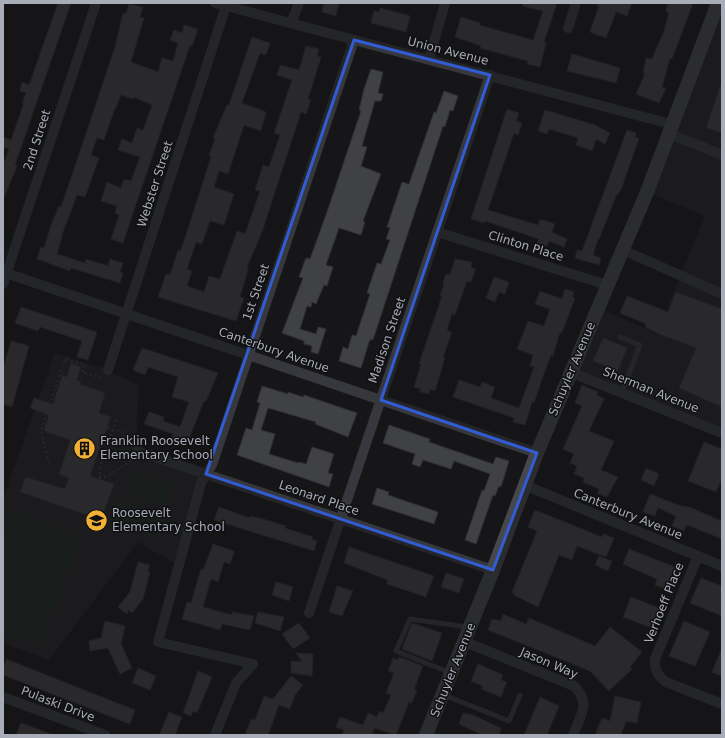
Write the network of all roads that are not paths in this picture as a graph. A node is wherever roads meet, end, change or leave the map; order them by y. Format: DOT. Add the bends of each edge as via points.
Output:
graph roads {
  1 [pos="96,3"];
  2 [pos="215,3"];
  3 [pos="299,3"];
  4 [pos="444,3"];
  5 [pos="576,3"];
  6 [pos="718,3"];
  7 [pos="226,6"];
  8 [pos="291,23"];
  9 [pos="568,28"];
  10 [pos="354,40"];
  11 [pos="429,59"];
  12 [pos="490,75"];
  13 [pos="672,129"];
  14 [pos="722,155"];
  15 [pos="437,232"];
  16 [pos="623,250"];
  17 [pos="5,273"];
  18 [pos="3,284"];
  19 [pos="607,285"];
  20 [pos="722,294"];
  21 [pos="126,314"];
  22 [pos="620,337"];
  23 [pos="248,355"];
  24 [pos="108,370"];
  25 [pos="570,372"];
  26 [pos="622,392"];
  27 [pos="381,400"];
  28 [pos="722,433"];
  29 [pos="132,451"];
  30 [pos="537,453"];
  31 [pos="206,474"];
  32 [pos="524,486"];
  33 [pos="341,519"];
  34 [pos="698,556"];
  35 [pos="722,566"];
  36 [pos="493,570"];
  37 [pos="310,613"];
  38 [pos="470,628"];
  39 [pos="464,642"];
  40 [pos="452,673"];
  41 [pos="443,694"];
  42 [pos="520,695"];
  43 [pos="3,697"];
  44 [pos="722,704"];
  45 [pos="104,735"];
  46 [pos="215,735"];
  47 [pos="426,735"];
  48 [pos="573,735"];
  1 -- 17 [label="street, 2nd Street"];
  2 -- 7 [label="street, Union Avenue"];
  3 -- 8 [label="street"];
  4 -- 11 [label="street"];
  5 -- 9 [label="street"];
  6 -- 13 [label="street, Schuyler Avenue"];
  7 -- 8 [label="street, Union Avenue"];
  7 -- 21 [label="street, Webster Street"];
  8 -- 10 [label="street, Union Avenue"];
  10 -- 11 [label="street, Union Avenue"];
  10 -- 23 [label="street, 1st Street"];
  11 -- 12 [label="street, Union Avenue"];
  12 -- 13 [label="street, Union Avenue"];
  12 -- 15 [label="street, Madison Street"];
  13 -- 14 [label="street, Union Avenue"];
  13 -- 16 [label="street, Schuyler Avenue"];
  15 -- 19 [label="street, Clinton Place"];
  15 -- 27 [label="street, Madison Street"];
  16 -- 19 [label="street, Schuyler Avenue"];
  16 -- 20 [label="street"];
  17 -- 18 [label="street, 2nd Street"];
  17 -- 21 [label="street, Canterbury Avenue"];
  19 -- 25 [label="street, Schuyler Avenue"];
  21 -- 23 [label="street, Canterbury Avenue"];
  21 -- 24 [label="street, Webster Street"];
  22 -- 26 [label="lane" via="640,345"];
  23 -- 27 [label="street, Canterbury Avenue"];
  23 -- 31 [label="street, 1st Street" via="212,465"];
  25 -- 26 [label="street, Sherman Avenue"];
  25 -- 30 [label="street, Schuyler Avenue"];
  26 -- 28 [label="street, Sherman Avenue"];
  27 -- 30 [label="street, Canterbury Avenue"];
  27 -- 33 [label="street, Madison Street"];
  29 -- 31 [label="street, Leonard Place"];
  30 -- 32 [label="street, Schuyler Avenue"];
  31 -- 33 [label="street, Leonard Place"];
  31 -- 46 [label="street, 1st Street" via="201,483 158,642 253,664 236,683"];
  32 -- 34 [label="street, Canterbury Avenue"];
  32 -- 36 [label="street, Schuyler Avenue"];
  33 -- 36 [label="street, Leonard Place"];
  33 -- 37 [label="street, Madison Street"];
  34 -- 35 [label="street, Canterbury Avenue"];
  34 -- 44 [label="street, Verhoeff Place" via="655,659 657,673 666,682"];
  36 -- 38 [label="street, Schuyler Avenue"];
  38 -- 39 [label="street, Schuyler Avenue"];
  38 -- 40 [label="lane" via="410,619 396,651"];
  39 -- 40 [label="street, Schuyler Avenue"];
  39 -- 48 [label="street, Jason Way" via="574,686 580,692 584,706"];
  40 -- 41 [label="street, Schuyler Avenue"];
  41 -- 42 [label="lane" via="509,721"];
  41 -- 47 [label="street, Schuyler Avenue"];
  43 -- 45 [label="street, Pulaski Drive"];
}
